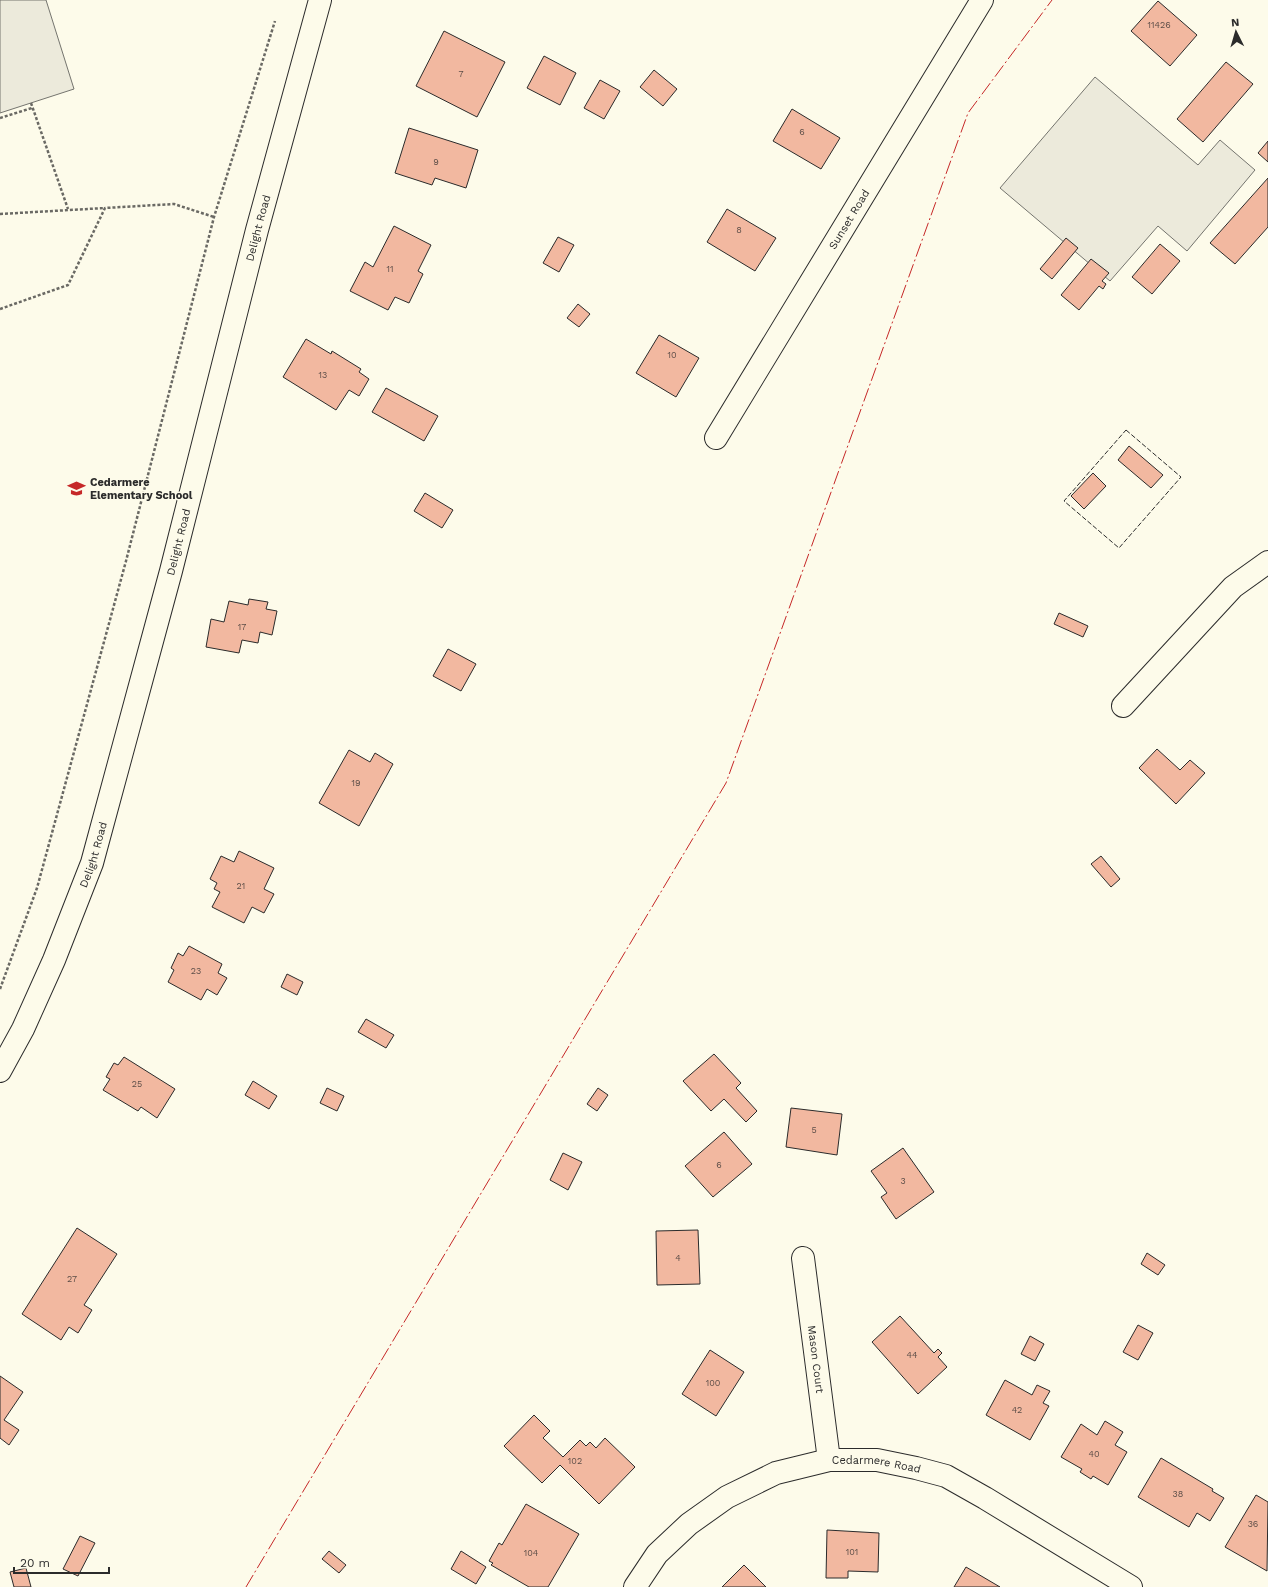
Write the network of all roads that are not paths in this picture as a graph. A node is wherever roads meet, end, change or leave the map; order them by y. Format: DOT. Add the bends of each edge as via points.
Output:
graph roads {
  1 [pos="320,0"];
  2 [pos="982,0"];
  3 [pos="716,438"];
  4 [pos="1268,562"];
  5 [pos="1123,706"];
  6 [pos="0,1071"];
  7 [pos="803,1258"];
  8 [pos="829,1460"];
  9 [pos="635,1587"];
  10 [pos="1131,1587"];
  1 -- 6 [label="street, Delight Road" via="257,230 169,578 92,863 51,967 23,1029"];
  2 -- 3 [label="street, Sunset Road"];
  4 -- 5 [label="street" via="1233,587"];
  7 -- 8 [label="street, Mason Court"];
  8 -- 9 [label="street, Cedarmere Road" via="776,1473 727,1497 689,1524 657,1554"];
  8 -- 10 [label="street, Cedarmere Road" via="877,1460 946,1476"];
}
